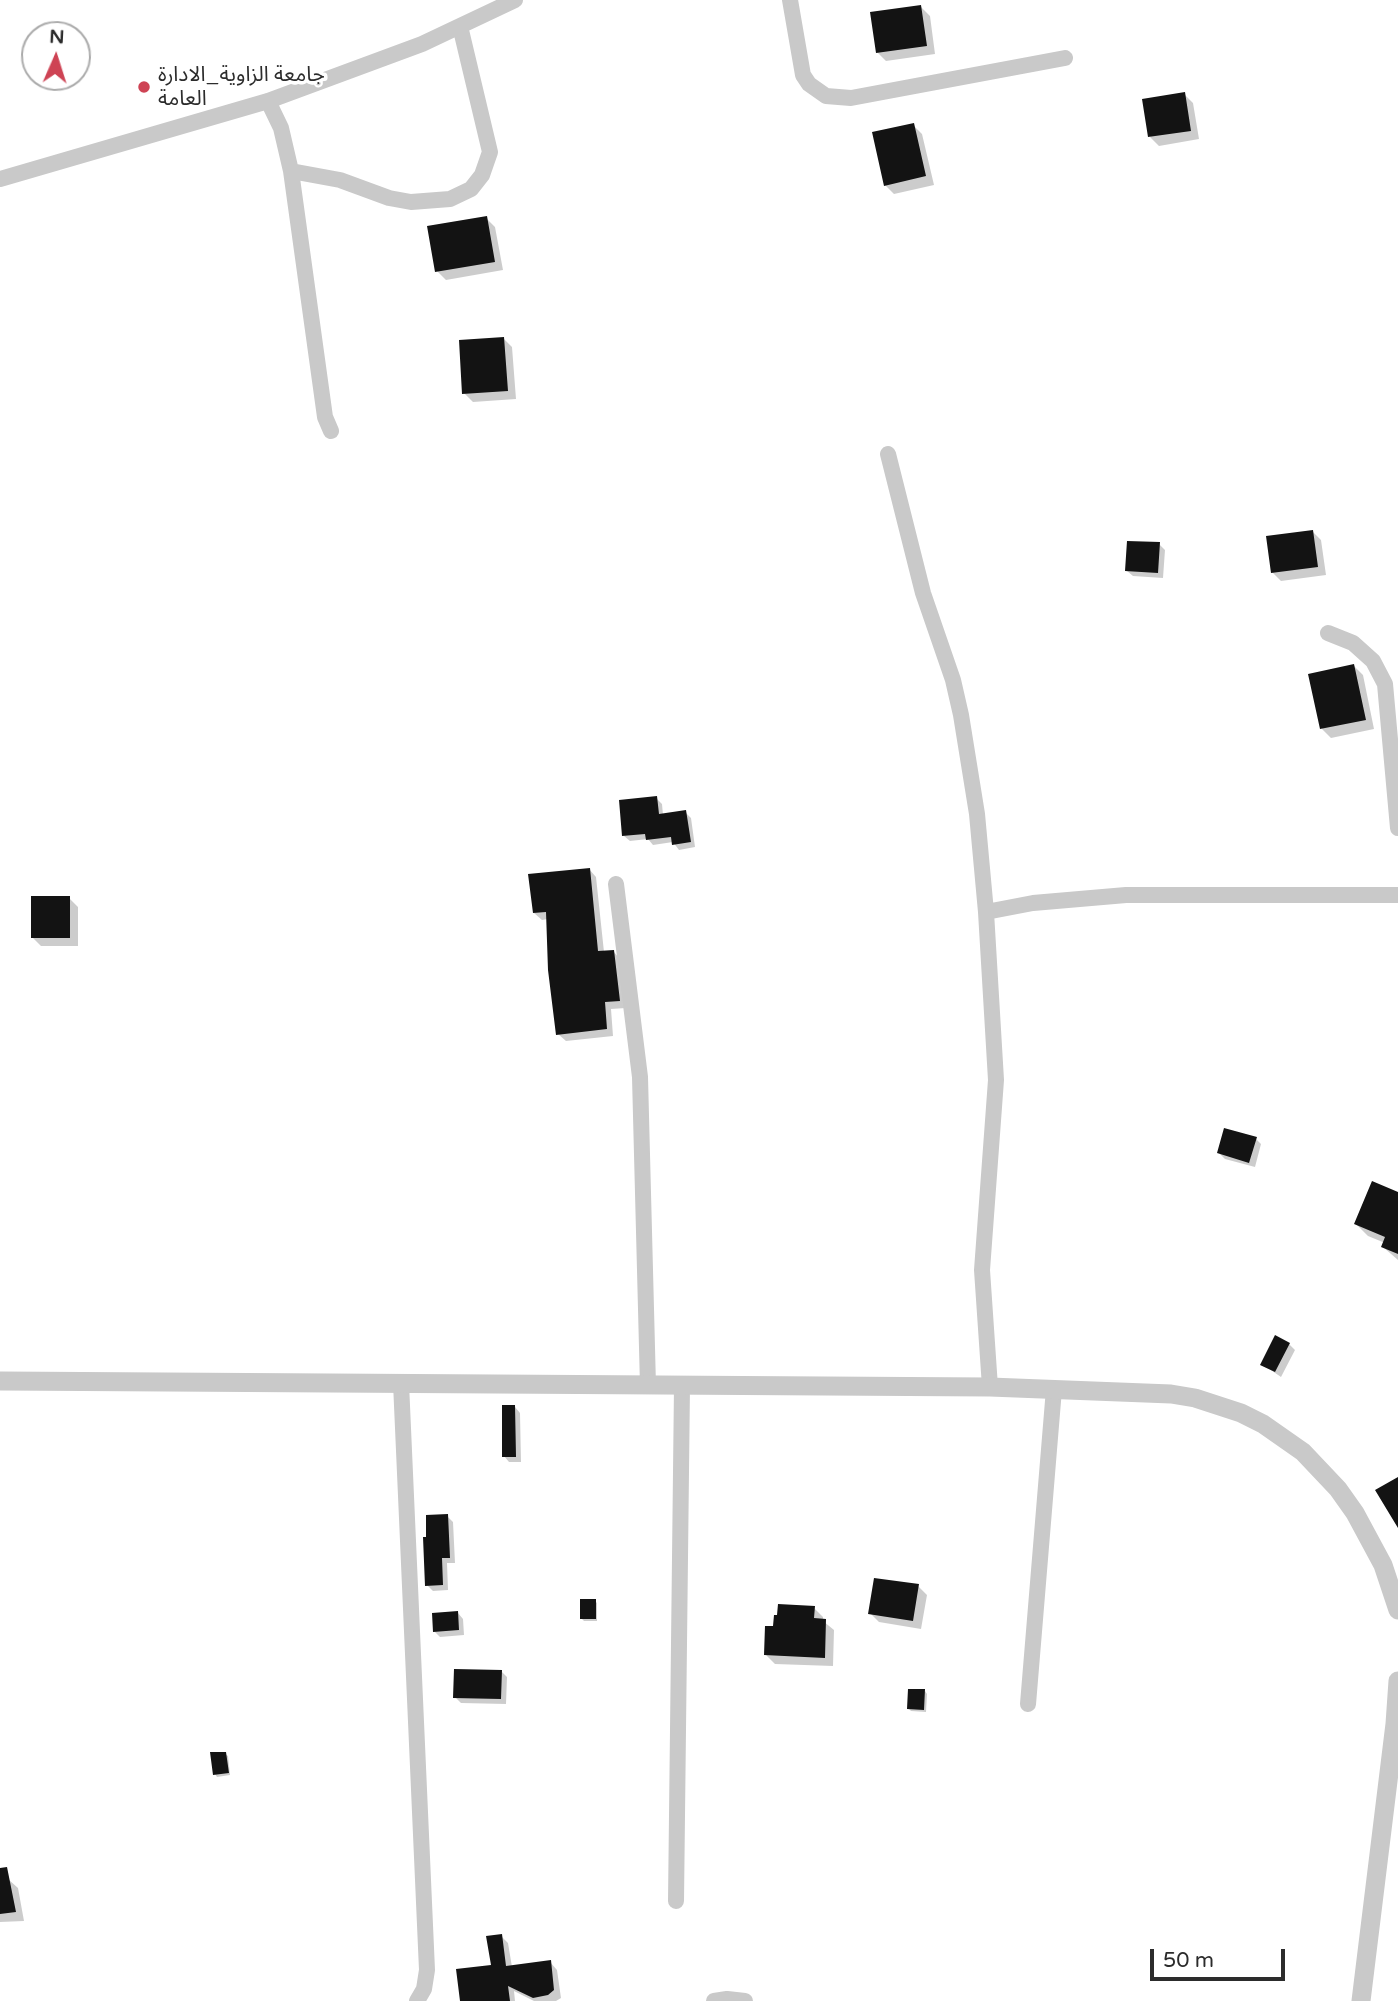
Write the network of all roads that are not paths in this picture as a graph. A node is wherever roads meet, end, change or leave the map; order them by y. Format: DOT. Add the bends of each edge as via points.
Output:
graph roads {
  1 [pos="515,0"];
  2 [pos="790,0"];
  3 [pos="460,26"];
  4 [pos="1065,58"];
  5 [pos="268,101"];
  6 [pos="291,171"];
  7 [pos="0,179"];
  8 [pos="331,431"];
  9 [pos="888,454"];
  10 [pos="1328,633"];
  11 [pos="1398,828"];
  12 [pos="616,884"];
  13 [pos="1398,895"];
  14 [pos="986,912"];
  15 [pos="0,1381"];
  16 [pos="401,1383"];
  17 [pos="648,1385"];
  18 [pos="682,1386"];
  19 [pos="990,1387"];
  20 [pos="1054,1389"];
  21 [pos="1398,1609"];
  22 [pos="1398,1681"];
  23 [pos="1028,1704"];
  24 [pos="676,1901"];
  25 [pos="420,2000"];
  26 [pos="714,2001"];
  27 [pos="745,2001"];
  28 [pos="1361,2001"];
  1 -- 3 [label="street"];
  2 -- 4 [label="street" via="803,75 826,96 851,98"];
  3 -- 5 [label="street"];
  3 -- 6 [label="street" via="490,152 471,189 450,200 411,202 340,180"];
  5 -- 6 [label="street" via="281,128"];
  5 -- 7 [label="street"];
  6 -- 8 [label="street" via="325,418"];
  9 -- 14 [label="street" via="923,593 961,715"];
  10 -- 11 [label="street" via="1353,643 1373,661 1385,684"];
  12 -- 17 [label="street" via="640,1077"];
  13 -- 14 [label="street" via="1126,895"];
  14 -- 19 [label="street" via="996,1080 982,1270"];
  15 -- 16 [label="street"];
  16 -- 17 [label="street"];
  16 -- 25 [label="street" via="426,1970"];
  17 -- 18 [label="street"];
  18 -- 19 [label="street"];
  18 -- 24 [label="street"];
  19 -- 20 [label="street"];
  20 -- 21 [label="street" via="1195,1398 1263,1424 1303,1452 1338,1489 1383,1565"];
  20 -- 23 [label="street"];
  22 -- 28 [label="street"];
  26 -- 27 [label="street"];
}
